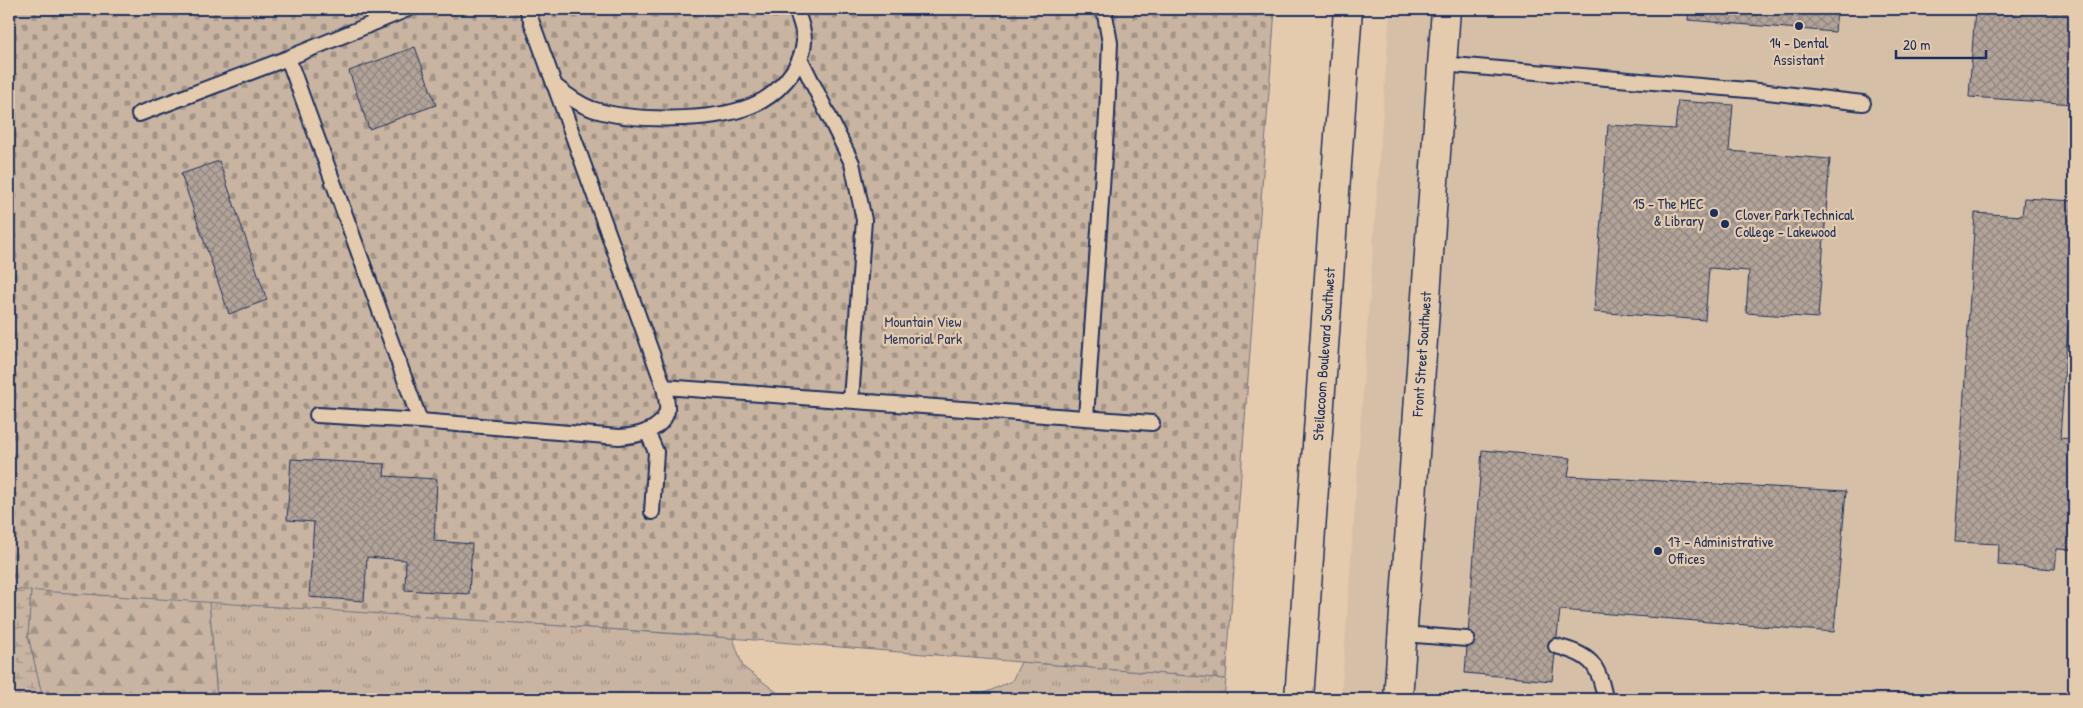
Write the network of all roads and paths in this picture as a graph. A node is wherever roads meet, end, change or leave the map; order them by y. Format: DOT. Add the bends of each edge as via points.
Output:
graph roads {
  1 [pos="408,9"];
  2 [pos="527,9"];
  3 [pos="796,9"];
  4 [pos="1104,9"];
  5 [pos="1348,9"];
  6 [pos="1446,9"];
  7 [pos="288,58"];
  8 [pos="800,58"];
  9 [pos="1442,64"];
  10 [pos="553,85"];
  11 [pos="1863,103"];
  12 [pos="139,114"];
  13 [pos="664,387"];
  14 [pos="851,400"];
  15 [pos="317,415"];
  16 [pos="1086,418"];
  17 [pos="420,421"];
  18 [pos="1152,423"];
  19 [pos="647,431"];
  20 [pos="652,512"];
  21 [pos="1402,634"];
  22 [pos="1467,640"];
  23 [pos="1556,646"];
  24 [pos="1299,699"];
  25 [pos="1398,699"];
  26 [pos="1605,699"];
  1 -- 7 [label="lane"];
  2 -- 10 [label="lane"];
  3 -- 8 [label="lane" via="804,41"];
  4 -- 16 [label="lane" via="1110,43 1107,116"];
  5 -- 24 [label="street, Steilacoom Boulevard Southwest"];
  6 -- 9 [label="street, Front Street Southwest"];
  7 -- 12 [label="lane"];
  7 -- 17 [label="lane"];
  8 -- 10 [label="lane" via="793,73 768,97 751,106 712,115 649,118 606,113 579,104"];
  8 -- 14 [label="lane" via="852,163 864,220"];
  9 -- 11 [label="lane"];
  9 -- 21 [label="street, Front Street Southwest"];
  10 -- 13 [label="lane"];
  13 -- 14 [label="lane"];
  13 -- 19 [label="lane" via="666,412 659,424"];
  14 -- 16 [label="lane"];
  15 -- 17 [label="lane"];
  16 -- 18 [label="lane"];
  17 -- 19 [label="lane" via="614,437"];
  19 -- 20 [label="lane" via="656,452"];
  21 -- 22 [label="lane"];
  21 -- 25 [label="street, Front Street Southwest"];
  23 -- 26 [label="lane" via="1578,652 1590,661 1601,678"];
}
